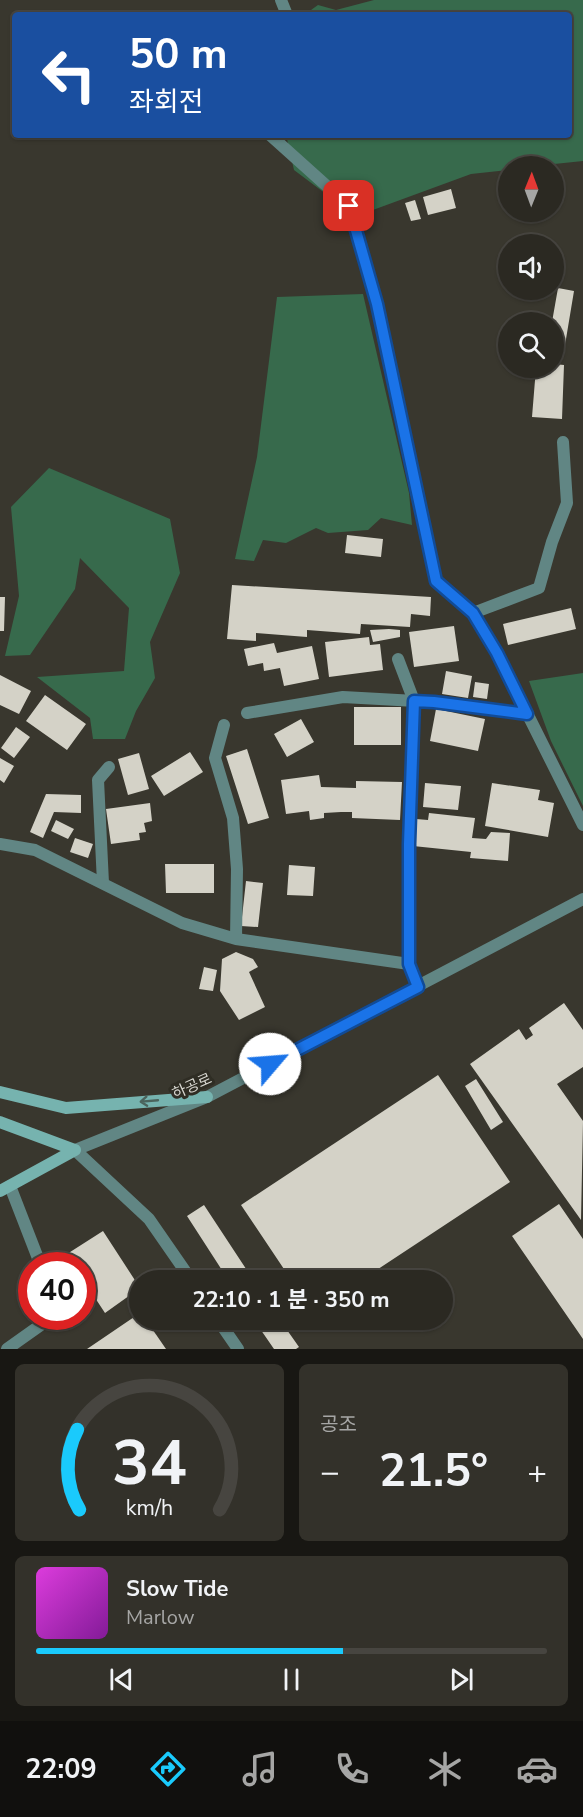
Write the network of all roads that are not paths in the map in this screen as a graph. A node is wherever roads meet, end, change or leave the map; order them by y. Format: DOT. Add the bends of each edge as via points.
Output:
graph roads {
  1 [pos="273,138"];
  2 [pos="563,442"];
  3 [pos="473,613"];
  4 [pos="398,659"];
  5 [pos="414,701"];
  6 [pos="247,713"];
  7 [pos="527,714"];
  8 [pos="225,725"];
  9 [pos="109,766"];
  10 [pos="583,825"];
  11 [pos="0,844"];
  12 [pos="103,883"];
  13 [pos="583,899"];
  14 [pos="236,939"];
  15 [pos="409,964"];
  16 [pos="418,987"];
  17 [pos="0,1092"];
  18 [pos="207,1097"];
  19 [pos="0,1122"];
  20 [pos="75,1150"];
  21 [pos="5,1189"];
  22 [pos="34,1252"];
  23 [pos="184,1270"];
  24 [pos="34,1330"];
  25 [pos="225,1330"];
  26 [pos="7,1349"];
  27 [pos="238,1349"];
  1 -- 3 [label="street" via="349,206 377,304 436,581"];
  2 -- 3 [label="street" via="567,503 539,588"];
  3 -- 7 [label="street"];
  4 -- 5 [label="street"];
  5 -- 6 [label="street" via="343,697"];
  5 -- 7 [label="street"];
  5 -- 15 [label="street"];
  7 -- 10 [label="street"];
  8 -- 14 [label="street" via="214,758 233,818"];
  9 -- 12 [label="street" via="98,780"];
  11 -- 12 [label="street" via="35,850"];
  12 -- 14 [label="street" via="182,923"];
  13 -- 16 [label="street, 하공로"];
  14 -- 15 [label="street"];
  15 -- 16 [label="street"];
  16 -- 18 [label="street, 하공로"];
  18 -- 17 [label="main road, one-way" via="66,1108"];
  18 -- 20 [label="street, 하공로"];
  19 -- 20 [label="main road"];
  20 -- 21 [label="main road, 하공로"];
  20 -- 23 [label="street" via="149,1219"];
  21 -- 22 [label="street"];
  24 -- 26 [label="street"];
  25 -- 27 [label="street"];
}
